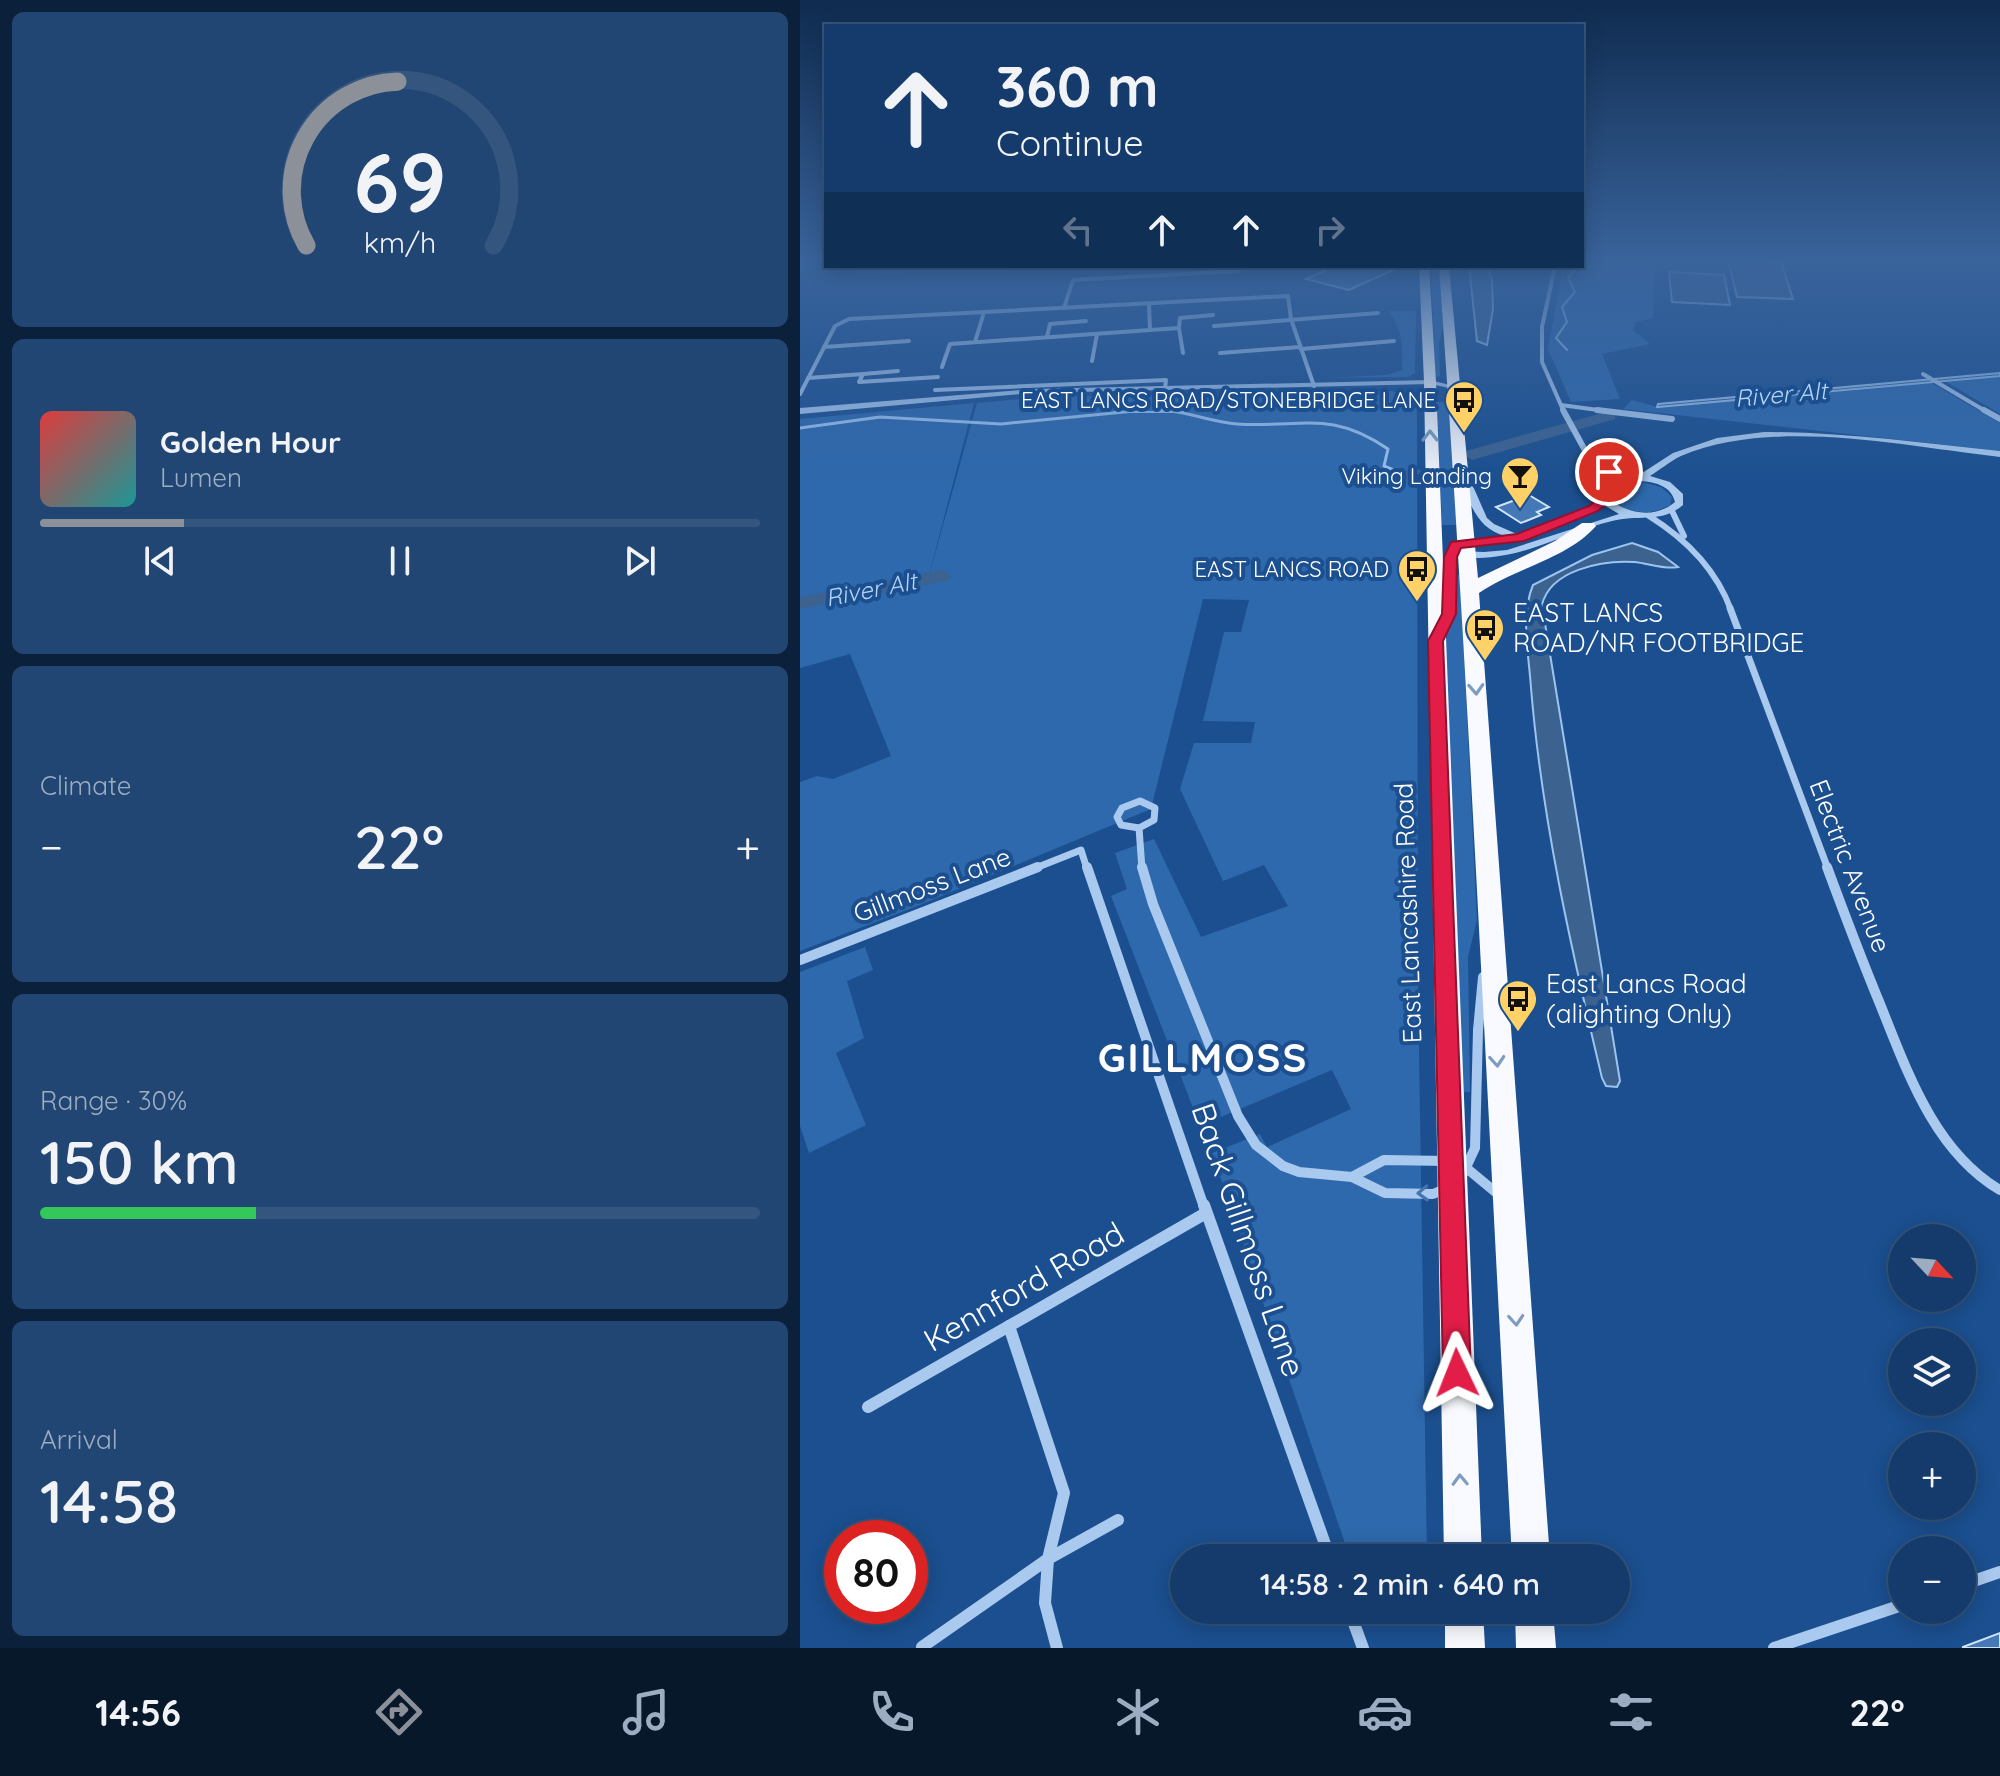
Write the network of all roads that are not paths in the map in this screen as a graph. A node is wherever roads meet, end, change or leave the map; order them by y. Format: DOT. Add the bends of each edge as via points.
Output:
graph roads {
  1 [pos="830,336"];
  2 [pos="977,336"];
  3 [pos="1065,336"];
  4 [pos="1097,336"];
  5 [pos="1180,336"];
  6 [pos="1297,336"];
  7 [pos="1427,336"];
  8 [pos="1450,336"];
  9 [pos="1542,336"];
  10 [pos="1047,337"];
  11 [pos="909,341"];
  12 [pos="1394,341"];
  13 [pos="975,342"];
  14 [pos="824,347"];
  15 [pos="1301,348"];
  16 [pos="1183,353"];
  17 [pos="1220,353"];
  18 [pos="1092,361"];
  19 [pos="942,367"];
  20 [pos="898,371"];
  21 [pos="863,374"];
  22 [pos="1923,374"];
  23 [pos="938,377"];
  24 [pos="808,378"];
  25 [pos="1314,386"];
  26 [pos="1430,386"];
  27 [pos="1454,387"];
  28 [pos="1018,388"];
  29 [pos="935,390"];
  30 [pos="800,394"];
  31 [pos="1561,405"];
  32 [pos="800,411"];
  33 [pos="1672,419"];
  34 [pos="2000,419"];
  35 [pos="2000,454"];
  36 [pos="1673,459"];
  37 [pos="1596,464"];
  38 [pos="1460,468"];
  39 [pos="1641,478"];
  40 [pos="1622,479"];
  41 [pos="1668,485"];
  42 [pos="1605,487"];
  43 [pos="1604,500"];
  44 [pos="1672,511"];
  45 [pos="1631,514"];
  46 [pos="1649,516"];
  47 [pos="1588,526"];
  48 [pos="1530,534"];
  49 [pos="1686,541"];
  50 [pos="1455,547"];
  51 [pos="1470,591"];
  52 [pos="1139,828"];
  53 [pos="1081,850"];
  54 [pos="1489,919"];
  55 [pos="800,960"];
  56 [pos="1457,1172"];
  57 [pos="1352,1177"];
  58 [pos="2000,1190"];
  59 [pos="1509,1209"];
  60 [pos="1206,1213"];
  61 [pos="1009,1326"];
  62 [pos="868,1407"];
  63 [pos="1118,1520"];
  64 [pos="1325,1544"];
  65 [pos="1463,1544"];
  66 [pos="1530,1544"];
  67 [pos="1048,1559"];
  68 [pos="2000,1572"];
  69 [pos="1976,1580"];
  70 [pos="1888,1610"];
  71 [pos="1354,1624"];
  72 [pos="1464,1624"];
  73 [pos="1535,1624"];
  74 [pos="922,1647"];
  75 [pos="1057,1648"];
  76 [pos="1363,1648"];
  77 [pos="1465,1648"];
  78 [pos="1536,1648"];
  79 [pos="1774,1648"];
  1 -- 14 [label="street"];
  2 -- 13 [label="street"];
  3 -- 10 [label="street"];
  4 -- 18 [label="street"];
  5 -- 16 [label="street"];
  6 -- 15 [label="street"];
  7 -- 26 [label="highway, East Lancashire Road"];
  8 -- 27 [label="highway, East Lancashire Road"];
  9 -- 31 [label="street" via="1542,362"];
  10 -- 13 [label="street"];
  11 -- 14 [label="street"];
  12 -- 15 [label="street"];
  13 -- 19 [label="street" via="950,344"];
  14 -- 24 [label="street"];
  15 -- 17 [label="street"];
  15 -- 25 [label="street"];
  20 -- 21 [label="street"];
  21 -- 23 [label="street" via="859,382"];
  21 -- 24 [label="street"];
  22 -- 34 [label="street"];
  24 -- 30 [label="street"];
  25 -- 26 [label="street"];
  25 -- 28 [label="street"];
  26 -- 27 [label="street"];
  50 -- 26 [label="highway, East Lancashire Road, one-way"];
  27 -- 38 [label="highway, East Lancashire Road"];
  28 -- 29 [label="street"];
  28 -- 32 [label="street"];
  31 -- 33 [label="street"];
  31 -- 37 [label="street"];
  35 -- 36 [label="street" via="1777,434 1708,442"];
  36 -- 39 [label="street" via="1658,463"];
  36 -- 41 [label="street"];
  37 -- 40 [label="street"];
  37 -- 42 [label="street"];
  38 -- 48 [label="street" via="1487,527"];
  38 -- 50 [label="highway, East Lancashire Road"];
  39 -- 40 [label="street"];
  39 -- 41 [label="street"];
  40 -- 42 [label="street"];
  41 -- 44 [label="street" via="1680,498"];
  42 -- 43 [label="street"];
  43 -- 45 [label="street"];
  43 -- 48 [label="street"];
  44 -- 46 [label="street"];
  44 -- 49 [label="street, Electric Avenue"];
  45 -- 46 [label="street"];
  45 -- 47 [label="street"];
  46 -- 49 [label="street, Electric Avenue"];
  47 -- 50 [label="street" via="1524,551"];
  47 -- 51 [label="highway" via="1571,541 1491,576"];
  48 -- 50 [label="street"];
  49 -- 58 [label="street, Electric Avenue" via="1708,563 1725,594 1912,1084 1937,1127 1971,1168"];
  50 -- 51 [label="highway, East Lancashire Road"];
  50 -- 56 [label="highway, East Lancashire Road" via="1436,641"];
  51 -- 54 [label="highway, East Lancashire Road, one-way"];
  52 -- 52 [label="street" via="1121,825 1119,812 1134,802 1150,803 1156,817"];
  52 -- 57 [label="street" via="1143,876 1247,1134 1291,1169"];
  53 -- 55 [label="street, Gillmoss Lane"];
  53 -- 60 [label="street, Back Gillmoss Lane"];
  54 -- 56 [label="street" via="1478,1030 1475,1148"];
  54 -- 59 [label="highway, East Lancashire Road, one-way"];
  56 -- 57 [label="street" via="1384,1160"];
  56 -- 57 [label="street, one-way" via="1433,1194 1385,1193"];
  56 -- 59 [label="street" via="1496,1192"];
  65 -- 56 [label="highway, East Lancashire Road, one-way"];
  59 -- 66 [label="highway, East Lancashire Road, one-way"];
  60 -- 61 [label="street, Kennford Road"];
  60 -- 64 [label="street, Back Gillmoss Lane"];
  61 -- 62 [label="street, Kennford Road"];
  61 -- 67 [label="street" via="1064,1493"];
  63 -- 67 [label="street"];
  67 -- 74 [label="street"];
  67 -- 75 [label="street" via="1045,1603"];
  68 -- 69 [label="street"];
  70 -- 79 [label="street"];
  71 -- 76 [label="street"];
  72 -- 77 [label="highway"];
  73 -- 78 [label="highway"];
}
